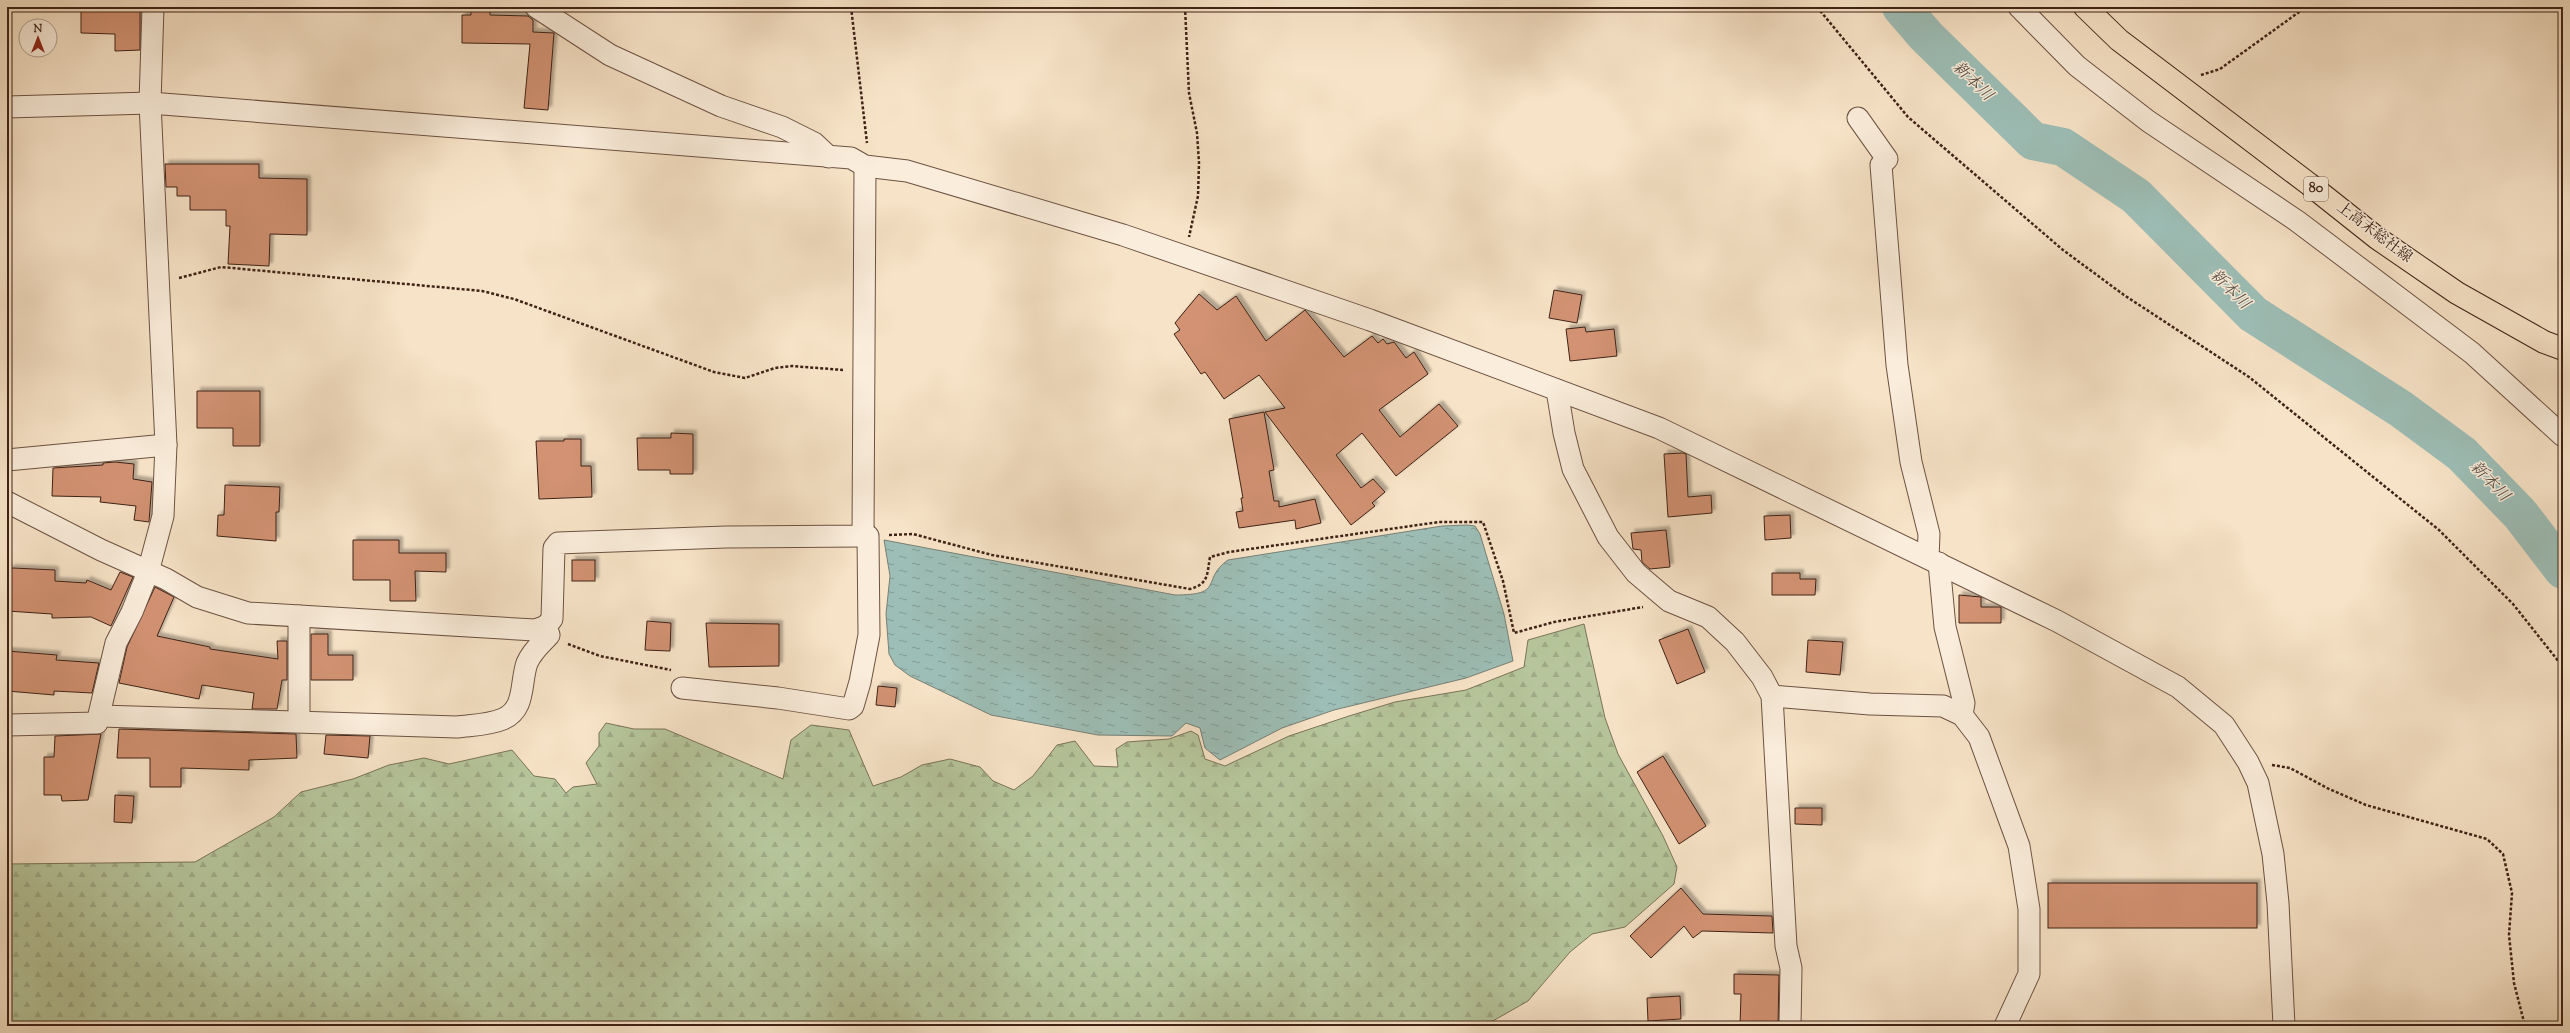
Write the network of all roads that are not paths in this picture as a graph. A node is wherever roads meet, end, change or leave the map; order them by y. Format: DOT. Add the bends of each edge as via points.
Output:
graph roads {
  1 [pos="153,7"];
  2 [pos="536,7"];
  3 [pos="2019,7"];
  4 [pos="2085,7"];
  5 [pos="150,103"];
  6 [pos="7,107"];
  7 [pos="1858,118"];
  8 [pos="829,157"];
  9 [pos="865,166"];
  10 [pos="2563,349"];
  11 [pos="1557,390"];
  12 [pos="2563,436"];
  13 [pos="166,444"];
  14 [pos="7,460"];
  15 [pos="7,502"];
  16 [pos="868,536"];
  17 [pos="1934,561"];
  18 [pos="148,572"];
  19 [pos="299,616"];
  20 [pos="548,630"];
  21 [pos="682,688"];
  22 [pos="1772,696"];
  23 [pos="1962,715"];
  24 [pos="100,716"];
  25 [pos="299,720"];
  26 [pos="7,725"];
  27 [pos="1790,1026"];
  28 [pos="2005,1026"];
  29 [pos="2284,1026"];
  1 -- 5 [label="street"];
  2 -- 8 [label="street" via="610,56 721,106 782,127 814,143"];
  3 -- 12 [label="street" via="2077,66 2148,120 2297,221 2472,352"];
  4 -- 10 [label="main road, 上高末総社線 / 80" via="2120,40 2173,83 2309,184 2383,243 2457,293 2544,342"];
  5 -- 6 [label="street"];
  5 -- 8 [label="street"];
  5 -- 13 [label="street"];
  7 -- 17 [label="street" via="1887,159 1881,165 1897,366 1911,462"];
  8 -- 9 [label="street" via="851,158"];
  9 -- 11 [label="street" via="906,171 1123,235 1370,320"];
  9 -- 20 [label="street" via="863,536 558,542 554,548 552,619"];
  11 -- 17 [label="street" via="1659,428"];
  11 -- 22 [label="street" via="1573,469 1608,537 1636,573 1669,601 1708,617 1735,642 1762,677"];
  13 -- 14 [label="street"];
  13 -- 18 [label="street" via="163,516"];
  15 -- 18 [label="street"];
  16 -- 21 [label="street" via="869,635 853,706 849,709 778,698"];
  17 -- 23 [label="street" via="1945,627 1964,703"];
  17 -- 29 [label="street" via="2057,620 2178,687 2224,725 2258,783 2273,854"];
  18 -- 19 [label="street" via="197,597 248,613"];
  18 -- 24 [label="street" via="116,643"];
  19 -- 20 [label="street"];
  19 -- 25 [label="street"];
  20 -- 25 [label="street" via="528,663 523,678 523,695 512,713 503,719 457,727"];
  22 -- 23 [label="street" via="1870,704 1943,706"];
  22 -- 27 [label="street" via="1786,946 1791,968"];
  23 -- 28 [label="street" via="1979,737 2019,846 2029,909 2029,974 2012,1016"];
  24 -- 25 [label="street"];
  24 -- 26 [label="street" via="97,723"];
}
